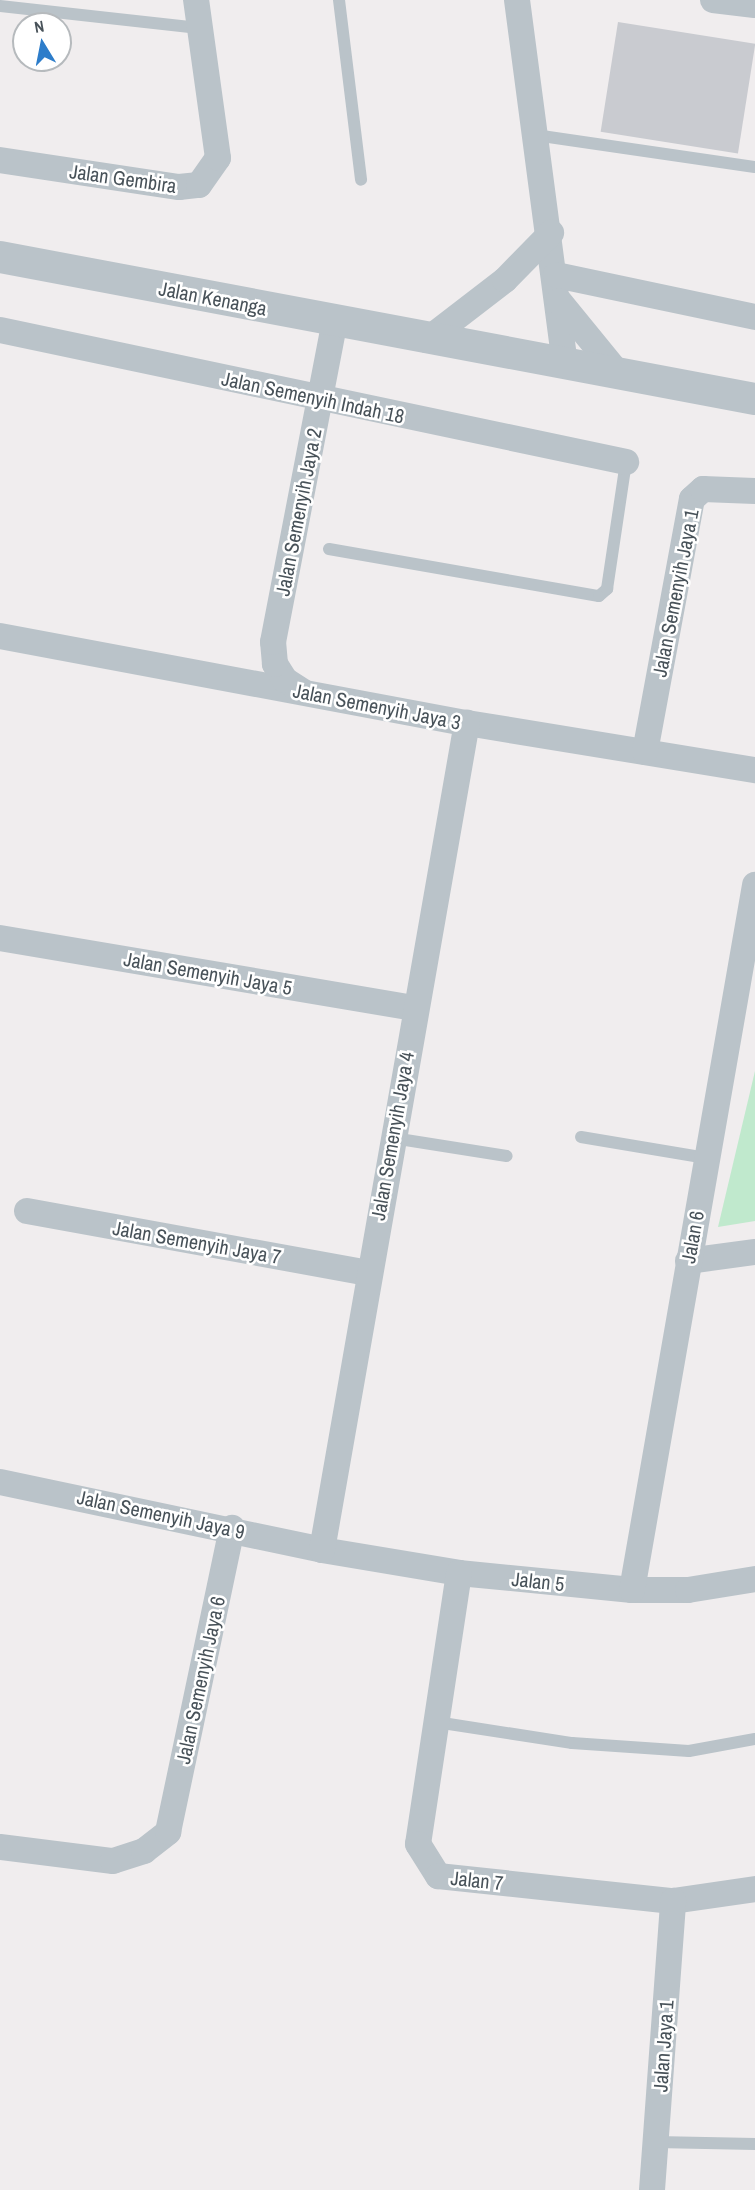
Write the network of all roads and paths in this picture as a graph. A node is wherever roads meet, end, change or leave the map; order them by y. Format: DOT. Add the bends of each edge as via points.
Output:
graph roads {
  1 [pos="196,0"];
  2 [pos="339,0"];
  3 [pos="517,0"];
  4 [pos="713,0"];
  5 [pos="755,5"];
  6 [pos="0,6"];
  7 [pos="199,28"];
  8 [pos="534,135"];
  9 [pos="0,160"];
  10 [pos="755,167"];
  11 [pos="362,180"];
  12 [pos="551,232"];
  13 [pos="0,257"];
  14 [pos="556,275"];
  15 [pos="560,301"];
  16 [pos="755,317"];
  17 [pos="335,321"];
  18 [pos="0,330"];
  19 [pos="427,340"];
  20 [pos="565,365"];
  21 [pos="617,372"];
  22 [pos="319,399"];
  23 [pos="755,399"];
  24 [pos="626,462"];
  25 [pos="755,491"];
  26 [pos="328,549"];
  27 [pos="0,636"];
  28 [pos="302,691"];
  29 [pos="467,723"];
  30 [pos="645,752"];
  31 [pos="755,770"];
  32 [pos="755,885"];
  33 [pos="0,938"];
  34 [pos="415,1008"];
  35 [pos="392,1137"];
  36 [pos="581,1137"];
  37 [pos="507,1156"];
  38 [pos="706,1158"];
  39 [pos="27,1211"];
  40 [pos="755,1251"];
  41 [pos="688,1261"];
  42 [pos="367,1273"];
  43 [pos="0,1482"];
  44 [pos="232,1528"];
  45 [pos="322,1550"];
  46 [pos="459,1573"];
  47 [pos="755,1579"];
  48 [pos="632,1590"];
  49 [pos="436,1722"];
  50 [pos="755,1739"];
  51 [pos="0,1847"];
  52 [pos="755,1889"];
  53 [pos="673,1901"];
  54 [pos="656,2142"];
  55 [pos="755,2144"];
  56 [pos="652,2190"];
  1 -- 7 [label="street, Jalan Gembira"];
  2 -- 11 [label="lane"];
  3 -- 8 [label="street"];
  4 -- 5 [label="street"];
  6 -- 7 [label="lane"];
  7 -- 9 [label="street, Jalan Gembira" via="218,158 199,185 179,187"];
  8 -- 10 [label="lane"];
  8 -- 12 [label="street"];
  12 -- 14 [label="street"];
  12 -- 19 [label="street" via="505,280"];
  13 -- 17 [label="street, Jalan Kenanga"];
  14 -- 15 [label="street"];
  14 -- 16 [label="street"];
  15 -- 20 [label="street"];
  15 -- 21 [label="street"];
  17 -- 19 [label="street, Jalan Kenanga"];
  17 -- 22 [label="street, Jalan Semenyih Jaya 2"];
  18 -- 22 [label="street, Jalan Semenyih Indah 18"];
  19 -- 20 [label="street, Jalan Kenanga"];
  20 -- 21 [label="street, Jalan Kenanga"];
  21 -- 23 [label="street, Jalan Kenanga"];
  22 -- 24 [label="street, Jalan Semenyih Indah 18"];
  22 -- 28 [label="street, Jalan Semenyih Jaya 2" via="273,642 275,664 285,681"];
  24 -- 26 [label="lane" via="607,589 599,596"];
  25 -- 30 [label="street, Jalan Semenyih Jaya 1" via="703,489 692,499"];
  27 -- 28 [label="street, Jalan Semenyih Jaya 3"];
  28 -- 29 [label="street, Jalan Semenyih Jaya 3"];
  29 -- 30 [label="street, Jalan Semenyih Jaya 3"];
  29 -- 34 [label="street, Jalan Semenyih Jaya 4"];
  30 -- 31 [label="street, Jalan Semenyih Jaya 3"];
  32 -- 38 [label="street, Jalan 6"];
  33 -- 34 [label="street, Jalan Semenyih Jaya 5"];
  34 -- 35 [label="street, Jalan Semenyih Jaya 4"];
  35 -- 37 [label="lane"];
  35 -- 42 [label="street, Jalan Semenyih Jaya 4"];
  36 -- 38 [label="lane"];
  38 -- 41 [label="street, Jalan 6"];
  39 -- 42 [label="street, Jalan Semenyih Jaya 7"];
  40 -- 41 [label="street"];
  41 -- 48 [label="street, Jalan 6"];
  42 -- 45 [label="street, Jalan Semenyih Jaya 4"];
  43 -- 44 [label="street, Jalan Semenyih Jaya 9"];
  44 -- 45 [label="street, Jalan Semenyih Jaya 9"];
  44 -- 51 [label="street, Jalan Semenyih Jaya 6" via="168,1833 144,1851 113,1861"];
  45 -- 46 [label="street, Jalan 5"];
  46 -- 48 [label="street, Jalan 5"];
  46 -- 49 [label="street, Jalan 7"];
  47 -- 48 [label="street, Jalan 5" via="688,1590"];
  49 -- 50 [label="lane" via="572,1743 689,1751"];
  49 -- 53 [label="street, Jalan 7" via="418,1844 438,1876"];
  52 -- 53 [label="street, Jalan 7"];
  53 -- 54 [label="street, Jalan Jaya 1"];
  54 -- 55 [label="lane"];
  54 -- 56 [label="street, Jalan Jaya 1"];
}
